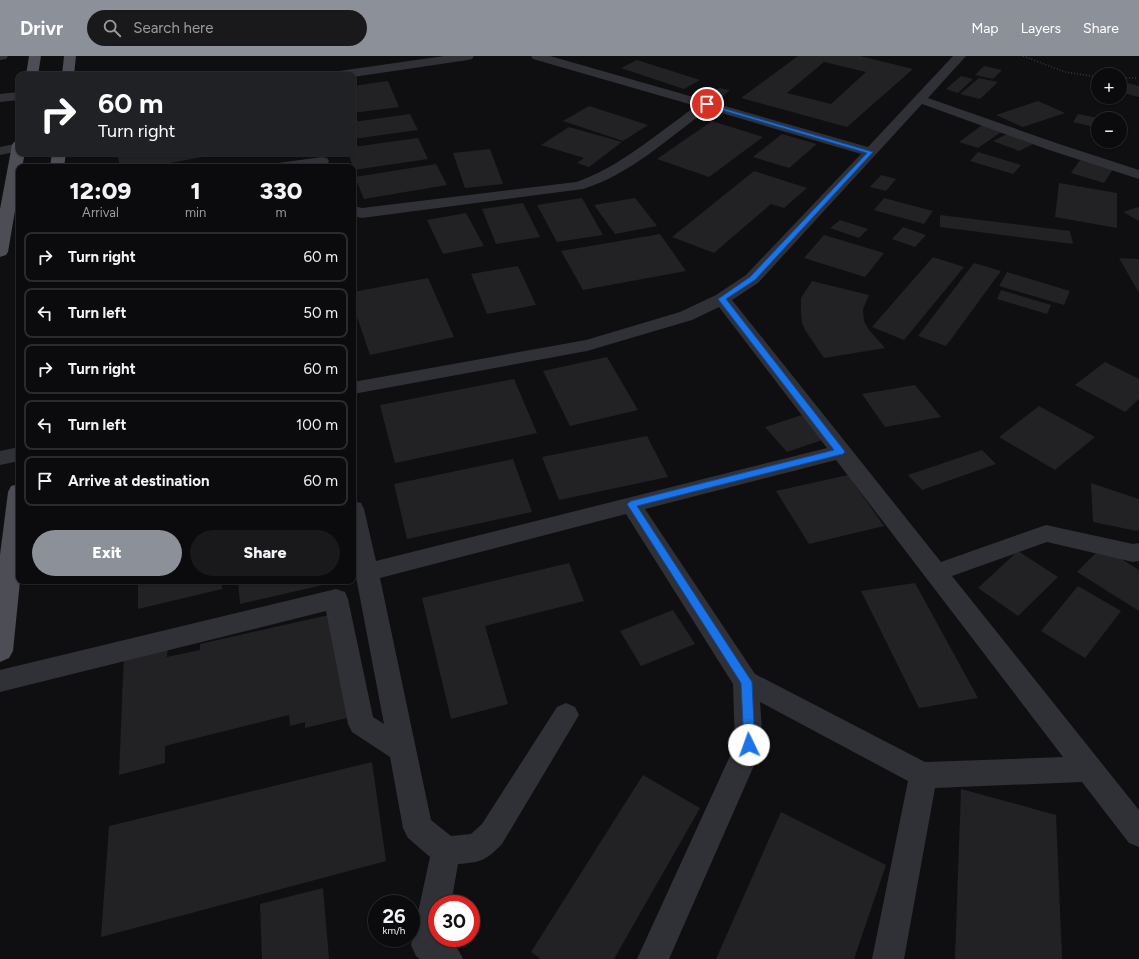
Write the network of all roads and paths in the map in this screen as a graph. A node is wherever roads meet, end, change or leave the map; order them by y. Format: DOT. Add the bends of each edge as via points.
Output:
graph roads {
  1 [pos="35,56"];
  2 [pos="70,56"];
  3 [pos="468,56"];
  4 [pos="537,56"];
  5 [pos="960,56"];
  6 [pos="1023,56"];
  7 [pos="32,72"];
  8 [pos="68,72"];
  9 [pos="356,72"];
  10 [pos="1091,76"];
  11 [pos="1127,78"];
  12 [pos="1136,78"];
  13 [pos="16,96"];
  14 [pos="0,98"];
  15 [pos="920,99"];
  16 [pos="707,104"];
  17 [pos="16,147"];
  18 [pos="0,151"];
  19 [pos="870,152"];
  20 [pos="17,156"];
  21 [pos="321,160"];
  22 [pos="298,164"];
  23 [pos="1139,175"];
  24 [pos="356,212"];
  25 [pos="0,252"];
  26 [pos="722,299"];
  27 [pos="356,387"];
  28 [pos="840,452"];
  29 [pos="16,455"];
  30 [pos="0,458"];
  31 [pos="631,504"];
  32 [pos="16,517"];
  33 [pos="356,522"];
  34 [pos="1139,552"];
  35 [pos="367,572"];
  36 [pos="935,573"];
  37 [pos="0,651"];
  38 [pos="0,681"];
  39 [pos="746,682"];
  40 [pos="566,715"];
  41 [pos="402,750"];
  42 [pos="1089,769"];
  43 [pos="923,775"];
  44 [pos="1137,823"];
  45 [pos="446,851"];
  46 [pos="447,959"];
  47 [pos="653,959"];
  48 [pos="888,959"];
  1 -- 7 [label="main road"];
  2 -- 8 [label="main road"];
  3 -- 9 [label="street"];
  4 -- 16 [label="street"];
  5 -- 15 [label="street"];
  6 -- 10 [label="path" via="1064,72"];
  11 -- 12 [label="path"];
  13 -- 14 [label="street"];
  15 -- 19 [label="street"];
  15 -- 23 [label="street"];
  16 -- 19 [label="street"];
  16 -- 24 [label="street" via="620,166 594,181 578,186 362,213"];
  17 -- 18 [label="street"];
  19 -- 26 [label="street" via="752,279"];
  20 -- 25 [label="main road"];
  21 -- 22 [label="street"];
  26 -- 27 [label="street" via="686,316 587,345"];
  26 -- 28 [label="street"];
  28 -- 31 [label="street"];
  28 -- 36 [label="street"];
  29 -- 30 [label="street"];
  31 -- 35 [label="street"];
  31 -- 39 [label="street"];
  32 -- 37 [label="main road"];
  33 -- 35 [label="street"];
  34 -- 36 [label="street" via="1133,553 1046,533"];
  35 -- 41 [label="street"];
  36 -- 42 [label="street"];
  38 -- 41 [label="street" via="336,599 361,724"];
  39 -- 43 [label="street"];
  39 -- 47 [label="street" via="749,745"];
  40 -- 45 [label="street" via="492,834 477,848"];
  41 -- 45 [label="street" via="418,828"];
  42 -- 43 [label="street"];
  42 -- 44 [label="street"];
  43 -- 48 [label="street"];
  45 -- 46 [label="street" via="428,944"];
}
